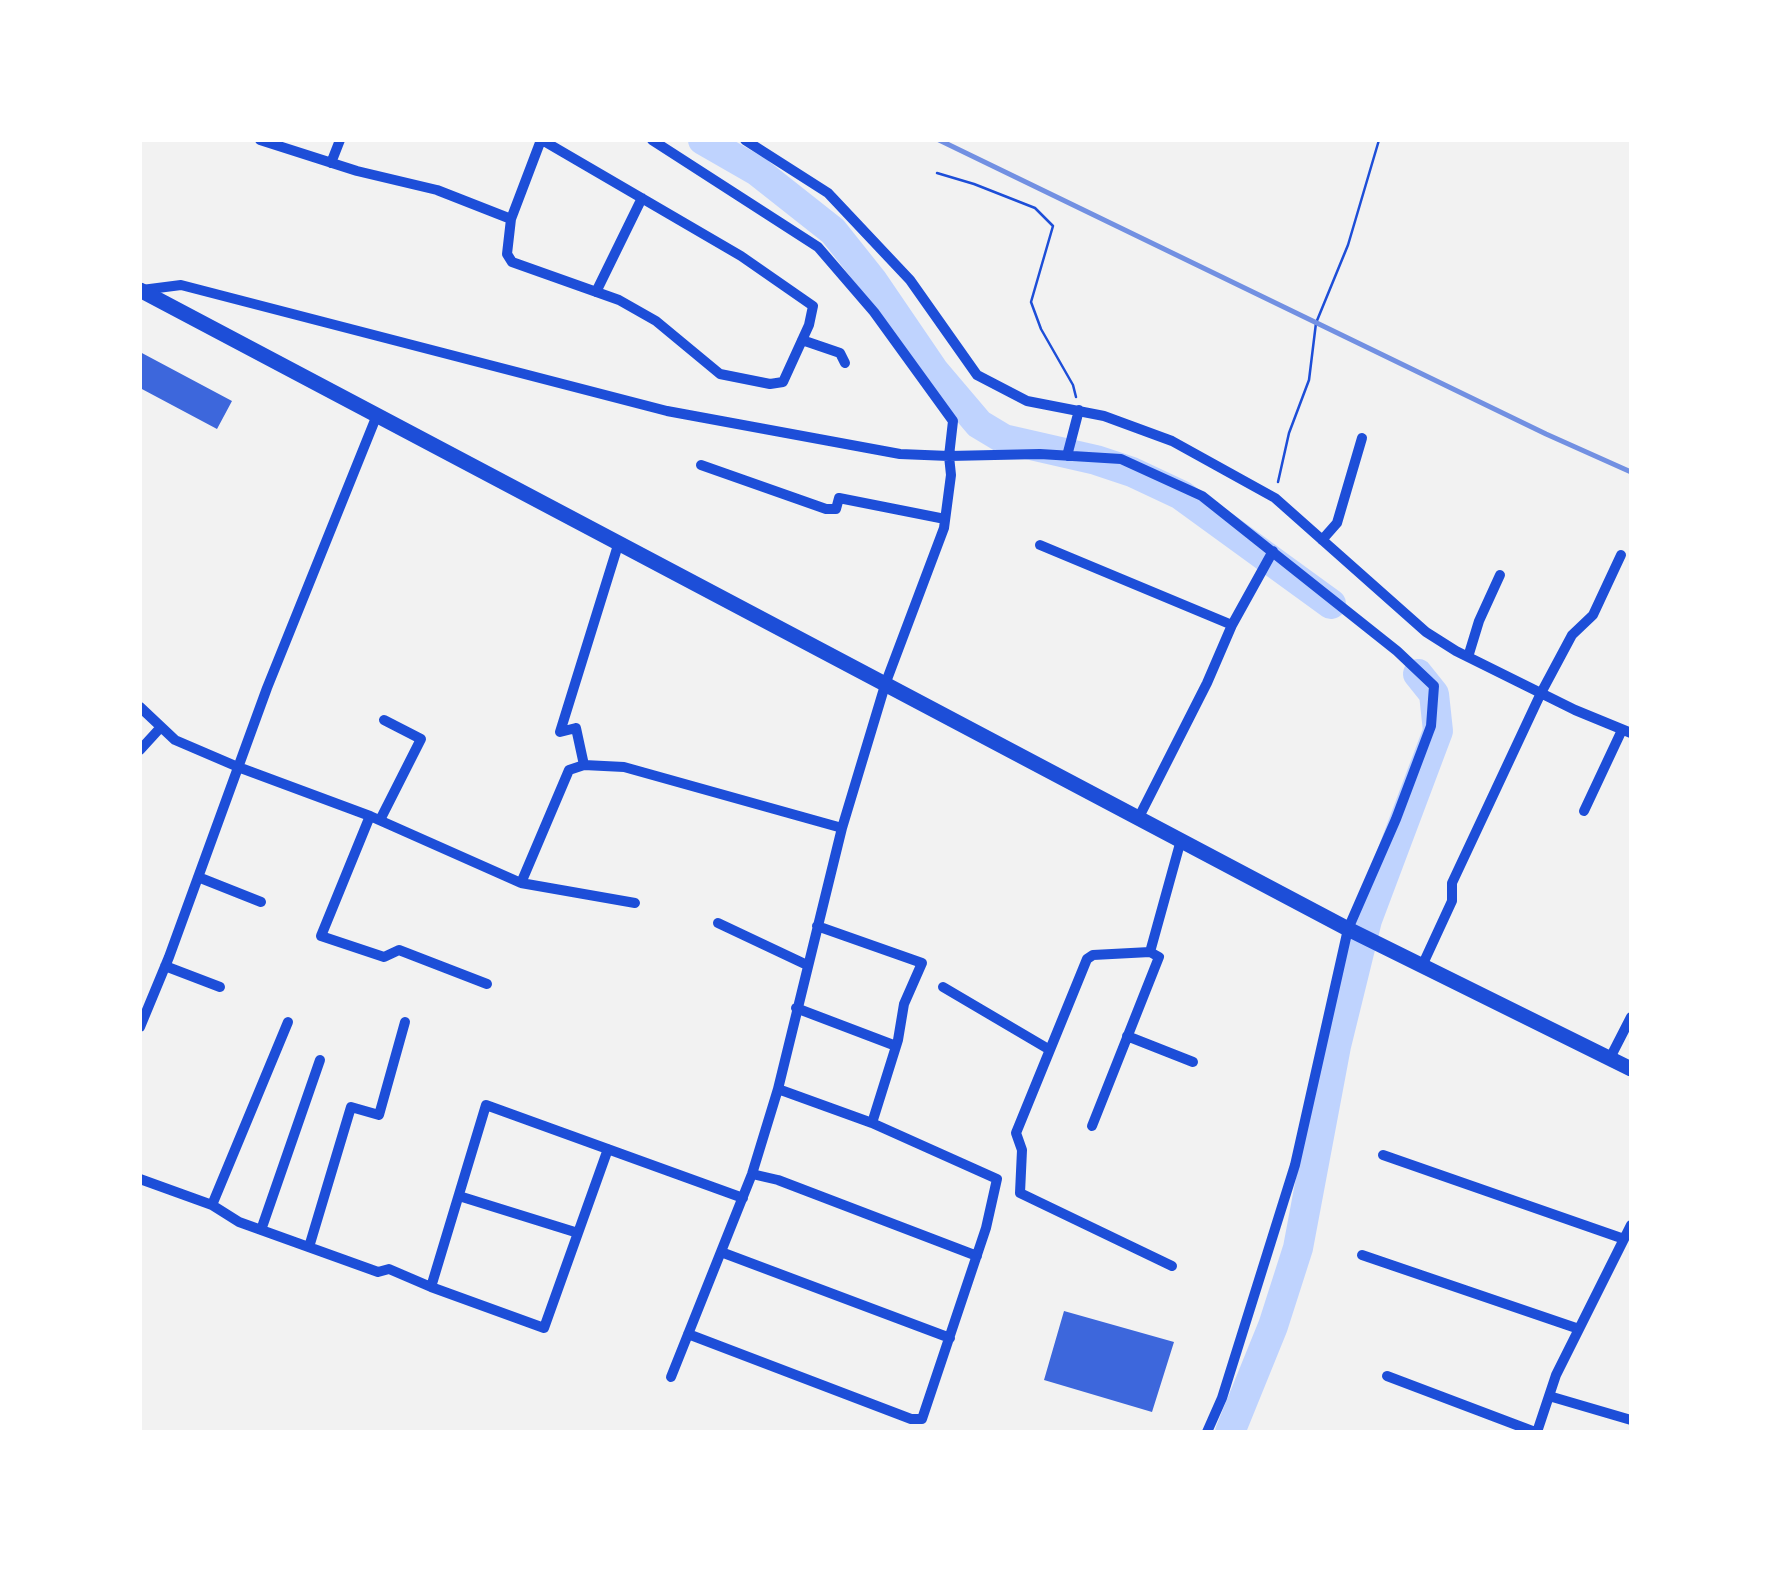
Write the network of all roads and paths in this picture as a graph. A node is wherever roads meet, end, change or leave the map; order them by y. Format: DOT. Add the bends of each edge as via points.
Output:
graph roads {
  1 [pos="260,140"];
  2 [pos="340,140"];
  3 [pos="542,140"];
  4 [pos="652,140"];
  5 [pos="746,140"];
  6 [pos="1379,140"];
  7 [pos="331,163"];
  8 [pos="938,173"];
  9 [pos="642,198"];
  10 [pos="511,219"];
  11 [pos="141,290"];
  12 [pos="596,292"];
  13 [pos="802,340"];
  14 [pos="845,364"];
  15 [pos="1079,410"];
  16 [pos="377,415"];
  17 [pos="1362,438"];
  18 [pos="949,456"];
  19 [pos="1067,456"];
  20 [pos="701,465"];
  21 [pos="1275,498"];
  22 [pos="946,519"];
  23 [pos="1322,540"];
  24 [pos="619,542"];
  25 [pos="1040,545"];
  26 [pos="1273,551"];
  27 [pos="1621,554"];
  28 [pos="1500,575"];
  29 [pos="1232,625"];
  30 [pos="1468,658"];
  31 [pos="886,682"];
  32 [pos="1541,693"];
  33 [pos="140,707"];
  34 [pos="384,720"];
  35 [pos="161,727"];
  36 [pos="1627,731"];
  37 [pos="140,750"];
  38 [pos="584,765"];
  39 [pos="238,767"];
  40 [pos="1584,811"];
  41 [pos="1139,817"];
  42 [pos="375,818"];
  43 [pos="842,828"];
  44 [pos="1182,840"];
  45 [pos="198,876"];
  46 [pos="522,882"];
  47 [pos="260,902"];
  48 [pos="635,902"];
  49 [pos="718,922"];
  50 [pos="817,926"];
  51 [pos="1348,930"];
  52 [pos="1150,952"];
  53 [pos="807,965"];
  54 [pos="165,966"];
  55 [pos="1422,966"];
  56 [pos="488,984"];
  57 [pos="220,987"];
  58 [pos="942,987"];
  59 [pos="796,1008"];
  60 [pos="1631,1018"];
  61 [pos="288,1022"];
  62 [pos="406,1022"];
  63 [pos="140,1027"];
  64 [pos="1127,1036"];
  65 [pos="896,1046"];
  66 [pos="1050,1050"];
  67 [pos="1610,1058"];
  68 [pos="320,1060"];
  69 [pos="1193,1062"];
  70 [pos="1631,1069"];
  71 [pos="778,1089"];
  72 [pos="872,1123"];
  73 [pos="1092,1126"];
  74 [pos="608,1149"];
  75 [pos="1384,1154"];
  76 [pos="752,1174"];
  77 [pos="140,1179"];
  78 [pos="458,1196"];
  79 [pos="743,1198"];
  80 [pos="212,1204"];
  81 [pos="1631,1225"];
  82 [pos="261,1230"];
  83 [pos="578,1233"];
  84 [pos="1624,1239"];
  85 [pos="309,1247"];
  86 [pos="721,1252"];
  87 [pos="1362,1255"];
  88 [pos="977,1256"];
  89 [pos="1172,1266"];
  90 [pos="432,1287"];
  91 [pos="1578,1329"];
  92 [pos="688,1334"];
  93 [pos="950,1338"];
  94 [pos="1387,1376"];
  95 [pos="671,1377"];
  96 [pos="1549,1396"];
  97 [pos="1631,1420"];
  98 [pos="1208,1432"];
  99 [pos="1536,1432"];
  1 -- 7 [label="street"];
  2 -- 7 [label="street"];
  3 -- 9 [label="street"];
  3 -- 10 [label="street"];
  4 -- 18 [label="street" via="818,247 953,421"];
  5 -- 15 [label="street" via="828,193 910,280 977,375 1027,401"];
  6 -- 21 [label="path" via="1316,323 1309,380"];
  7 -- 10 [label="street" via="437,190"];
  8 -- 15 [label="path" via="1035,208 1053,226 1031,302 1073,384"];
  9 -- 12 [label="street"];
  9 -- 13 [label="street" via="813,306"];
  10 -- 12 [label="street" via="512,262"];
  11 -- 16 [label="main road"];
  11 -- 18 [label="street" via="181,285 667,411 900,454"];
  12 -- 13 [label="street" via="656,320 720,374 783,382"];
  13 -- 14 [label="street" via="840,353"];
  15 -- 19 [label="street"];
  15 -- 21 [label="street" via="1172,441"];
  16 -- 24 [label="main road"];
  16 -- 39 [label="street"];
  17 -- 23 [label="street" via="1337,523"];
  18 -- 19 [label="street"];
  18 -- 22 [label="street"];
  19 -- 26 [label="street" via="1121,459 1202,496"];
  20 -- 22 [label="street" via="826,509 836,509 839,498"];
  21 -- 23 [label="street"];
  22 -- 31 [label="street"];
  23 -- 30 [label="street" via="1426,632"];
  24 -- 31 [label="main road"];
  24 -- 38 [label="street" via="560,732 576,728"];
  25 -- 29 [label="street"];
  26 -- 29 [label="street"];
  26 -- 51 [label="street" via="1434,686 1431,726"];
  27 -- 32 [label="street" via="1593,616 1572,635"];
  28 -- 30 [label="street"];
  29 -- 41 [label="street"];
  30 -- 32 [label="street"];
  31 -- 41 [label="main road"];
  31 -- 43 [label="street"];
  32 -- 36 [label="street"];
  32 -- 55 [label="street" via="1452,884 1452,900"];
  33 -- 35 [label="street"];
  34 -- 42 [label="street" via="421,739"];
  35 -- 37 [label="street"];
  35 -- 39 [label="street" via="175,740"];
  36 -- 40 [label="street"];
  38 -- 43 [label="street" via="624,767"];
  38 -- 46 [label="street" via="569,770"];
  39 -- 42 [label="street"];
  39 -- 45 [label="street"];
  41 -- 44 [label="main road"];
  42 -- 46 [label="street"];
  42 -- 56 [label="street" via="321,936 384,957 399,950"];
  43 -- 50 [label="street"];
  44 -- 51 [label="main road"];
  44 -- 52 [label="street"];
  45 -- 47 [label="street"];
  45 -- 54 [label="street"];
  46 -- 48 [label="street"];
  49 -- 53 [label="street"];
  50 -- 53 [label="street"];
  50 -- 65 [label="street" via="922,963"];
  51 -- 55 [label="main road"];
  51 -- 98 [label="street" via="1295,1166"];
  52 -- 64 [label="street" via="1159,957"];
  52 -- 66 [label="street" via="1087,959"];
  53 -- 59 [label="street"];
  54 -- 57 [label="street"];
  54 -- 63 [label="street"];
  55 -- 67 [label="main road"];
  58 -- 66 [label="street"];
  59 -- 65 [label="street"];
  59 -- 71 [label="street"];
  60 -- 67 [label="street"];
  61 -- 80 [label="street"];
  62 -- 85 [label="street" via="379,1115 350,1107"];
  64 -- 69 [label="street"];
  64 -- 73 [label="street"];
  65 -- 72 [label="street"];
  66 -- 89 [label="street" via="1016,1133 1020,1193"];
  67 -- 70 [label="main road"];
  68 -- 82 [label="street"];
  71 -- 72 [label="street"];
  71 -- 76 [label="street"];
  72 -- 88 [label="street" via="997,1179"];
  74 -- 78 [label="street" via="486,1105"];
  74 -- 79 [label="street"];
  74 -- 83 [label="street"];
  75 -- 84 [label="street"];
  76 -- 79 [label="street"];
  76 -- 88 [label="street"];
  77 -- 80 [label="street"];
  78 -- 83 [label="street"];
  78 -- 90 [label="street"];
  79 -- 86 [label="street"];
  80 -- 82 [label="street"];
  81 -- 84 [label="street"];
  82 -- 85 [label="street"];
  83 -- 90 [label="street" via="544,1328"];
  84 -- 91 [label="street"];
  85 -- 90 [label="street"];
  86 -- 92 [label="street"];
  86 -- 93 [label="street"];
  87 -- 91 [label="street"];
  88 -- 93 [label="street"];
  91 -- 96 [label="street"];
  92 -- 93 [label="street" via="911,1420 922,1419"];
  92 -- 95 [label="street"];
  94 -- 99 [label="street"];
  96 -- 97 [label="street"];
  96 -- 99 [label="street"];
}
